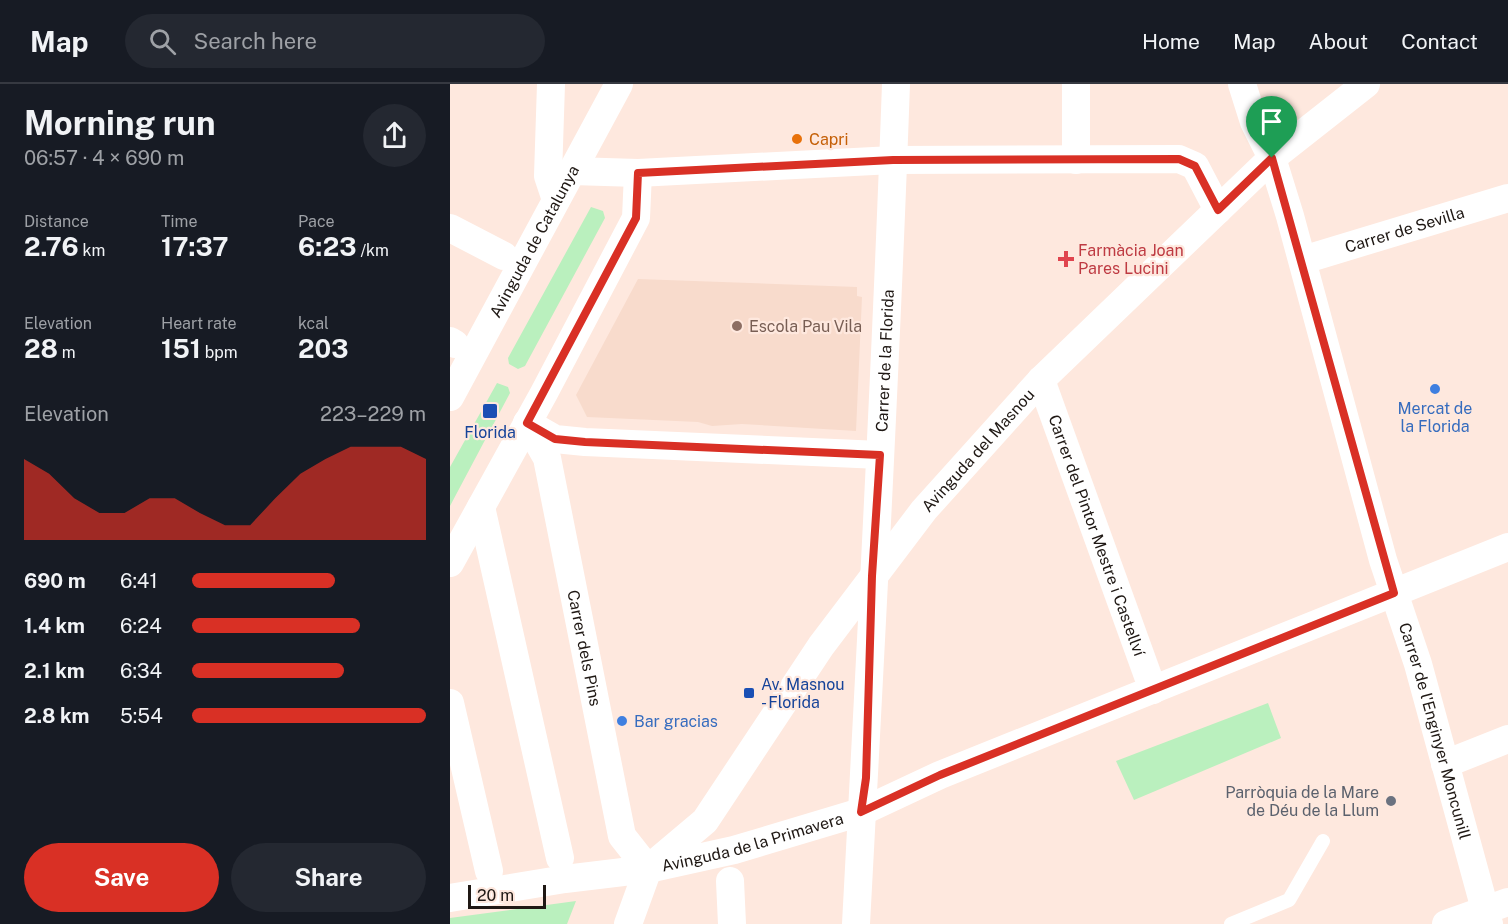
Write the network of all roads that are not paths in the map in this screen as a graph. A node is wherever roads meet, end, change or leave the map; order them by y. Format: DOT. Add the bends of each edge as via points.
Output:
graph roads {
  1 [pos="551,84"];
  2 [pos="619,84"];
  3 [pos="896,84"];
  4 [pos="1076,84"];
  5 [pos="1242,84"];
  6 [pos="1366,84"];
  7 [pos="1272,158"];
  8 [pos="893,160"];
  9 [pos="1076,160"];
  10 [pos="572,171"];
  11 [pos="638,173"];
  12 [pos="1508,198"];
  13 [pos="556,200"];
  14 [pos="1218,210"];
  15 [pos="450,228"];
  16 [pos="504,256"];
  17 [pos="1303,260"];
  18 [pos="1041,380"];
  19 [pos="450,398"];
  20 [pos="527,423"];
  21 [pos="880,455"];
  22 [pos="481,507"];
  23 [pos="1508,547"];
  24 [pos="450,563"];
  25 [pos="872,576"];
  26 [pos="1394,593"];
  27 [pos="1153,690"];
  28 [pos="450,703"];
  29 [pos="1508,739"];
  30 [pos="1445,764"];
  31 [pos="861,812"];
  32 [pos="1323,841"];
  33 [pos="560,858"];
  34 [pos="648,869"];
  35 [pos="489,870"];
  36 [pos="730,881"];
  37 [pos="450,898"];
  38 [pos="1494,912"];
  39 [pos="628,924"];
  40 [pos="732,924"];
  41 [pos="856,924"];
  42 [pos="1231,924"];
  43 [pos="1446,924"];
  1 -- 13 [label="street" via="548,176"];
  2 -- 10 [label="street, Avinguda de Catalunya"];
  3 -- 8 [label="street, Carrer de la Florida"];
  4 -- 9 [label="street"];
  5 -- 7 [label="street, Carrer de l'Enginyer Moncunill" via="1254,122"];
  6 -- 7 [label="street, Avinguda del Masnou"];
  7 -- 14 [label="street, Avinguda del Masnou"];
  7 -- 17 [label="street, Carrer de l'Enginyer Moncunill"];
  8 -- 9 [label="street"];
  8 -- 11 [label="street"];
  8 -- 21 [label="street, Carrer de la Florida"];
  9 -- 14 [label="street" via="1179,159 1195,166"];
  10 -- 11 [label="street"];
  10 -- 13 [label="street, Avinguda de Catalunya"];
  11 -- 20 [label="street" via="636,218"];
  12 -- 17 [label="street, Carrer de Sevilla"];
  13 -- 19 [label="street, Avinguda de Catalunya"];
  14 -- 18 [label="street, Avinguda del Masnou"];
  15 -- 16 [label="street"];
  17 -- 26 [label="street, Carrer de l'Enginyer Moncunill"];
  18 -- 25 [label="street, Avinguda del Masnou" via="924,510"];
  18 -- 27 [label="street, Carrer del Pintor Mestre i Castellví"];
  20 -- 21 [label="street" via="555,439 585,442"];
  20 -- 22 [label="street"];
  20 -- 34 [label="street, Carrer dels Pins" via="547,458 622,836"];
  21 -- 25 [label="street, Carrer de la Florida"];
  22 -- 24 [label="street"];
  22 -- 33 [label="street"];
  23 -- 26 [label="street, Avinguda de la Primavera"];
  25 -- 31 [label="street, Carrer de la Florida" via="866,778"];
  25 -- 34 [label="street, Avinguda del Masnou" via="705,821"];
  26 -- 27 [label="street, Avinguda de la Primavera"];
  26 -- 30 [label="street, Carrer de l'Enginyer Moncunill"];
  27 -- 31 [label="street, Avinguda de la Primavera" via="940,775"];
  28 -- 35 [label="street"];
  29 -- 30 [label="street"];
  30 -- 38 [label="street, Carrer de l'Enginyer Moncunill"];
  31 -- 34 [label="street, Avinguda de la Primavera" via="734,850"];
  31 -- 41 [label="street, Carrer de la Florida"];
  32 -- 42 [label="lane" via="1289,900"];
  34 -- 37 [label="street, Avinguda de la Primavera"];
  34 -- 39 [label="street"];
  36 -- 40 [label="street"];
  38 -- 43 [label="street"];
}
